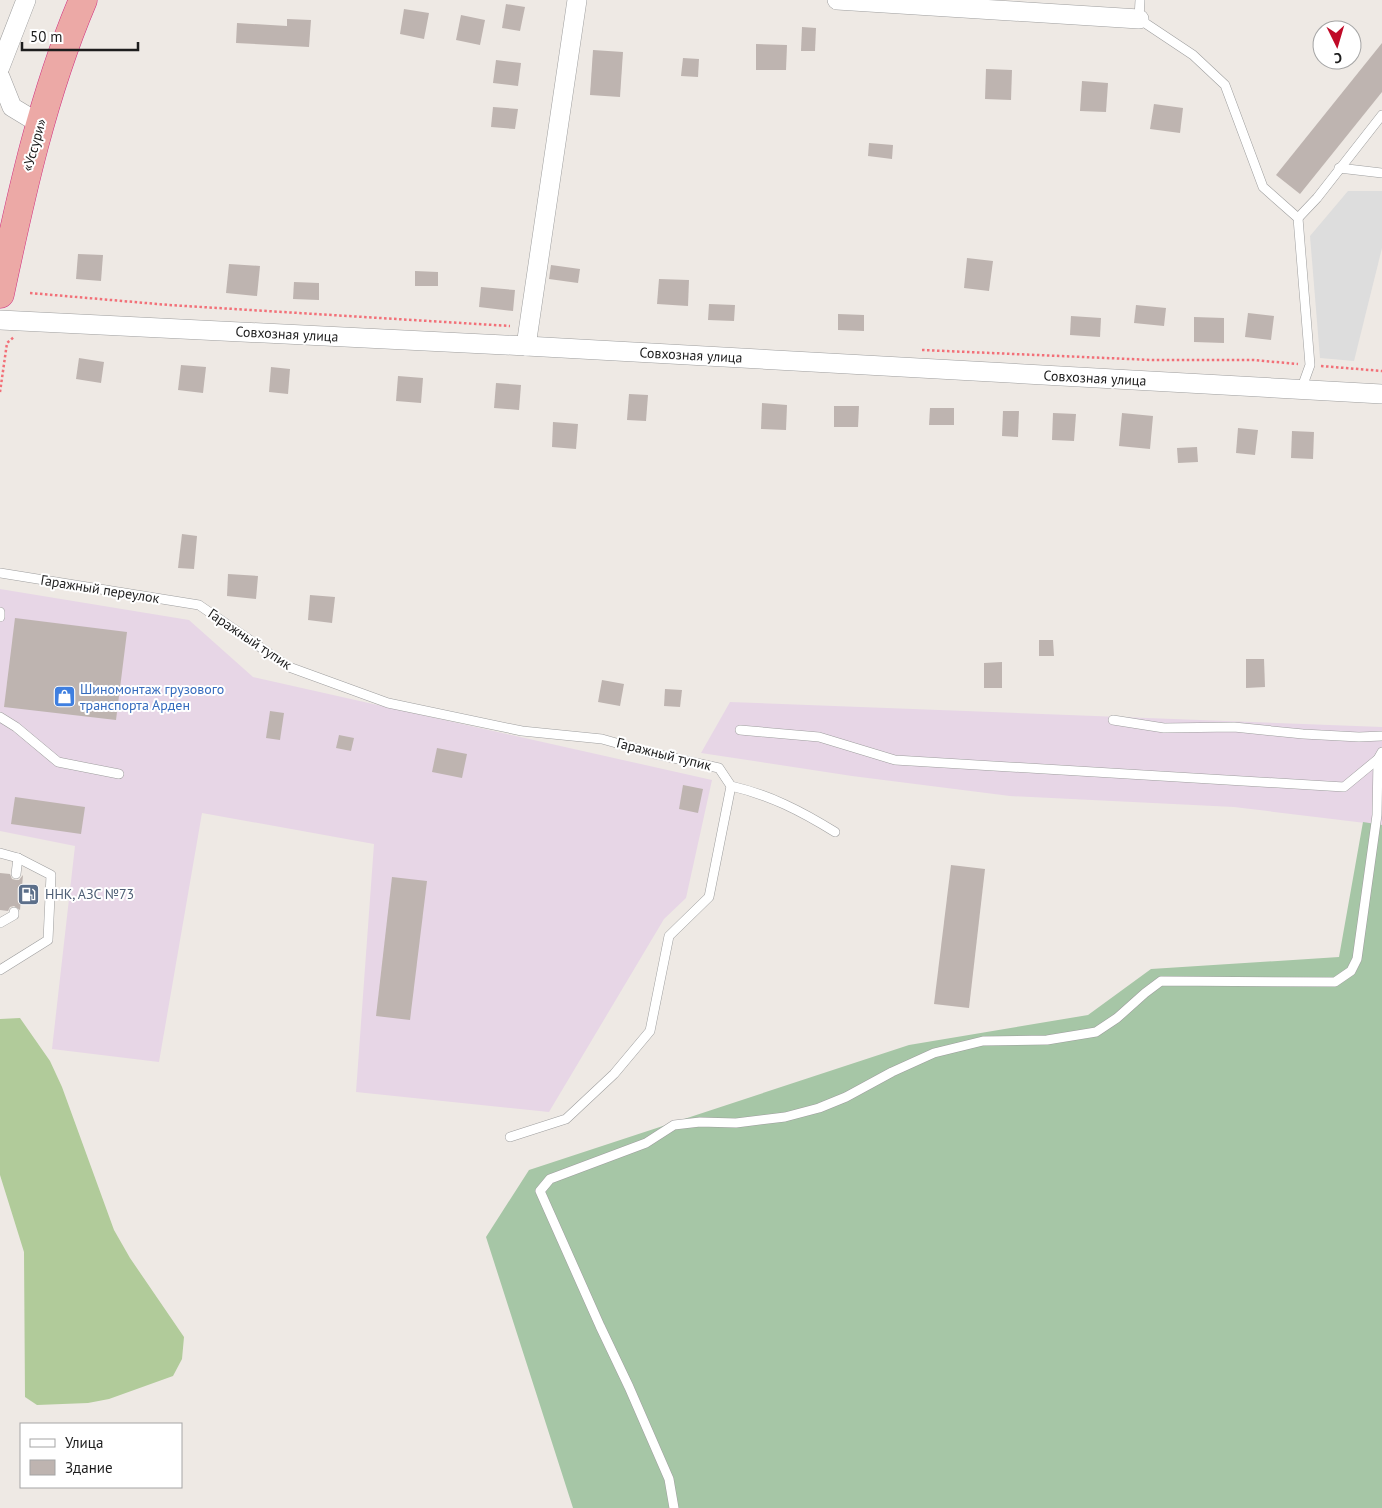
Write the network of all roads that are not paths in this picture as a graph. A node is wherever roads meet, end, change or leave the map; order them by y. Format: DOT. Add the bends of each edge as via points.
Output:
graph roads {
  1 [pos="82,0"];
  2 [pos="577,0"];
  3 [pos="837,0"];
  4 [pos="1140,0"];
  5 [pos="24,1"];
  6 [pos="1139,19"];
  7 [pos="0,67"];
  8 [pos="0,77"];
  9 [pos="1382,115"];
  10 [pos="40,124"];
  11 [pos="1339,168"];
  12 [pos="1382,173"];
  13 [pos="1298,218"];
  14 [pos="0,294"];
  15 [pos="0,320"];
  16 [pos="526,346"];
  17 [pos="1300,390"];
  18 [pos="1382,394"];
  19 [pos="0,573"];
  20 [pos="200,605"];
  21 [pos="0,612"];
  22 [pos="0,617"];
  23 [pos="0,717"];
  24 [pos="1113,720"];
  25 [pos="740,730"];
  26 [pos="1382,736"];
  27 [pos="1380,756"];
  28 [pos="119,774"];
  29 [pos="731,786"];
  30 [pos="835,832"];
  31 [pos="0,853"];
  32 [pos="18,858"];
  33 [pos="16,874"];
  34 [pos="14,912"];
  35 [pos="0,923"];
  36 [pos="0,970"];
  37 [pos="510,1137"];
  38 [pos="674,1508"];
  1 -- 10 [label="highway, «Уссури»"];
  2 -- 16 [label="street"];
  3 -- 6 [label="street"];
  4 -- 6 [label="lane"];
  5 -- 7 [label="street"];
  6 -- 13 [label="lane" via="1193,55 1224,84 1264,187"];
  8 -- 10 [label="street" via="12,107"];
  9 -- 11 [label="lane"];
  10 -- 14 [label="highway, «Уссури»"];
  11 -- 12 [label="lane"];
  11 -- 13 [label="lane"];
  13 -- 17 [label="lane" via="1310,365"];
  15 -- 16 [label="street, Совхозная улица"];
  16 -- 17 [label="street, Совхозная улица"];
  17 -- 18 [label="street, Совхозная улица"];
  19 -- 20 [label="lane, Гаражный переулок"];
  20 -- 29 [label="lane, Гаражный тупик" via="289,667 388,703 522,731 602,738 719,768"];
  21 -- 22 [label="lane"];
  23 -- 28 [label="lane" via="58,762"];
  24 -- 26 [label="lane" via="1164,728 1234,726 1304,734"];
  25 -- 27 [label="lane" via="819,736 895,760 1344,787"];
  27 -- 38 [label="lane" via="1377,815 1357,959 1351,971 1335,982 1161,981 1096,1032 1046,1040 983,1041 934,1053 819,1108 786,1117 736,1123 674,1125 646,1143 550,1179 540,1191 662,1462"];
  29 -- 30 [label="lane" via="756,791 800,810"];
  29 -- 37 [label="lane" via="709,898 669,936 650,1031 614,1074 566,1119"];
  31 -- 32 [label="lane"];
  32 -- 33 [label="lane"];
  32 -- 36 [label="lane" via="51,875 48,940"];
  34 -- 35 [label="lane"];
}
